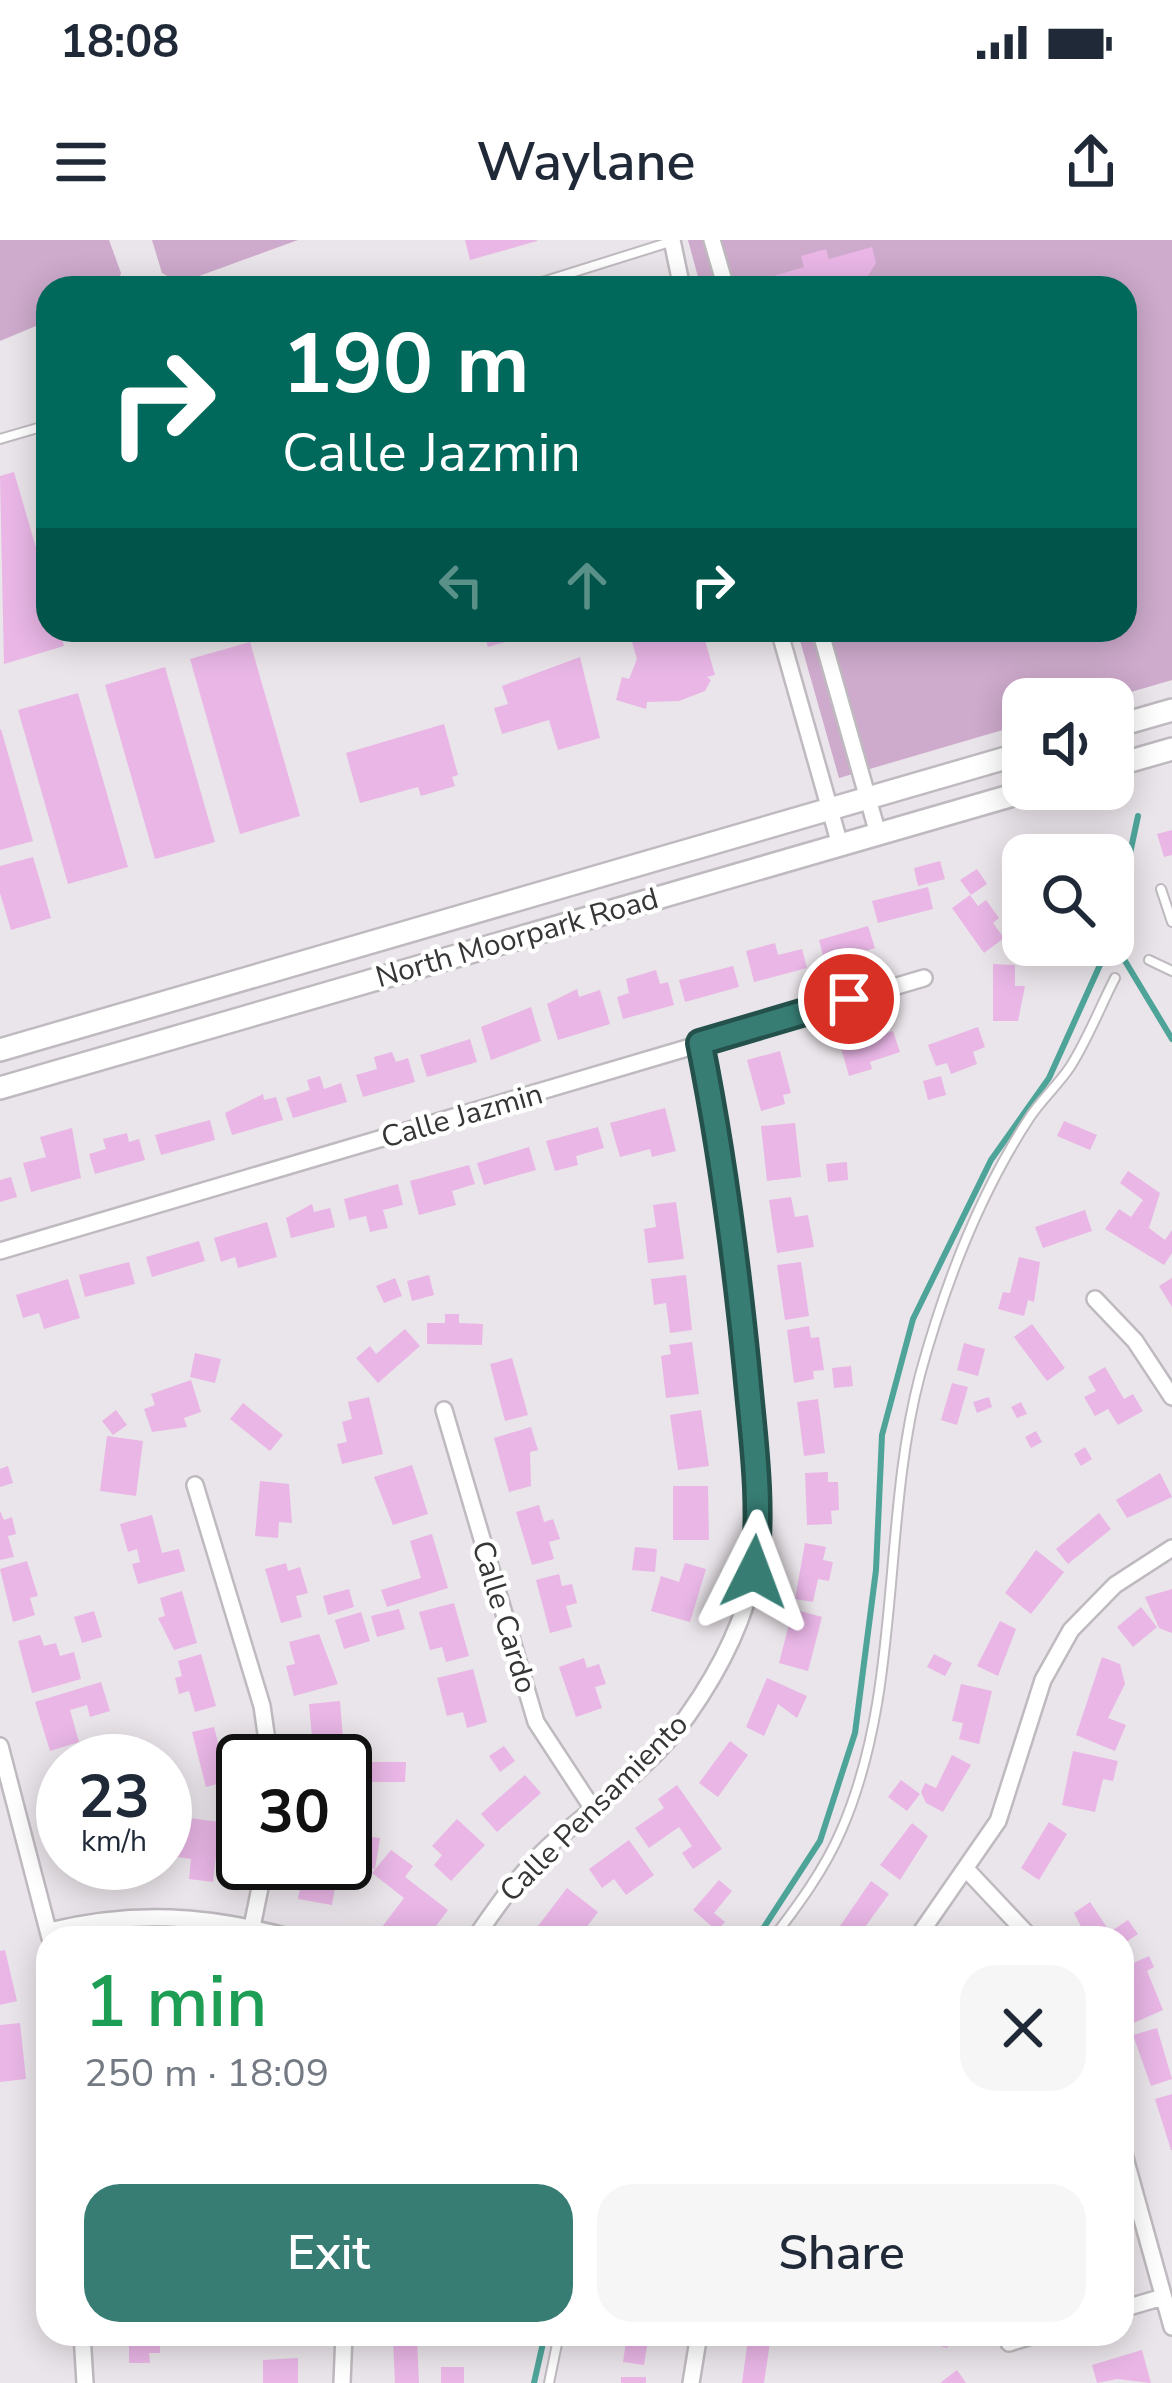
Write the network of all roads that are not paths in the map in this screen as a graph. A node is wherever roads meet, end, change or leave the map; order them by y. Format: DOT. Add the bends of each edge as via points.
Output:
graph roads {
  1 [pos="712,240"];
  2 [pos="672,241"];
  3 [pos="561,276"];
  4 [pos="679,276"];
  5 [pos="722,276"];
  6 [pos="36,428"];
  7 [pos="0,439"];
  8 [pos="782,642"];
  9 [pos="823,642"];
  10 [pos="1172,710"];
  11 [pos="1134,722"];
  12 [pos="1172,749"];
  13 [pos="1002,759"];
  14 [pos="1134,760"];
  15 [pos="868,798"];
  16 [pos="1002,798"];
  17 [pos="830,810"];
  18 [pos="878,834"];
  19 [pos="840,845"];
  20 [pos="1161,890"];
  21 [pos="1172,922"];
  22 [pos="1149,960"];
  23 [pos="1172,971"];
  24 [pos="924,978"];
  25 [pos="1115,978"];
  26 [pos="700,1043"];
  27 [pos="0,1051"];
  28 [pos="0,1088"];
  29 [pos="0,1251"];
  30 [pos="1095,1299"];
  31 [pos="1172,1397"];
  32 [pos="444,1410"];
  33 [pos="195,1485"];
  34 [pos="1172,1548"];
  35 [pos="266,1734"];
  36 [pos="0,1746"];
  37 [pos="593,1809"];
  38 [pos="967,1870"];
  39 [pos="260,1890"];
  40 [pos="47,1926"];
  41 [pos="94,1926"];
  42 [pos="245,1926"];
  43 [pos="252,1926"];
  44 [pos="483,1926"];
  45 [pos="782,1926"];
  46 [pos="926,1926"];
  47 [pos="1020,1926"];
  48 [pos="1134,2191"];
  49 [pos="1163,2296"];
  50 [pos="1134,2305"];
  51 [pos="1172,2327"];
  52 [pos="83,2346"];
  53 [pos="344,2346"];
  54 [pos="557,2346"];
  55 [pos="696,2346"];
  56 [pos="85,2383"];
  57 [pos="342,2383"];
  58 [pos="549,2383"];
  59 [pos="691,2383"];
  1 -- 5 [label="street"];
  2 -- 3 [label="lane"];
  2 -- 4 [label="street"];
  6 -- 7 [label="lane"];
  8 -- 17 [label="street"];
  9 -- 15 [label="street"];
  10 -- 11 [label="main road"];
  12 -- 14 [label="main road"];
  13 -- 15 [label="main road, North Moorpark Road"];
  15 -- 17 [label="main road, North Moorpark Road"];
  15 -- 18 [label="street"];
  16 -- 18 [label="main road, North Moorpark Road"];
  17 -- 19 [label="street"];
  17 -- 27 [label="main road, North Moorpark Road"];
  18 -- 19 [label="main road, North Moorpark Road"];
  19 -- 28 [label="main road, North Moorpark Road"];
  20 -- 21 [label="lane"];
  22 -- 23 [label="lane"];
  24 -- 26 [label="street, Calle Jazmin"];
  25 -- 45 [label="lane" via="970,1229 907,1432 875,1706 858,1783 811,1888"];
  26 -- 29 [label="street, Calle Jazmin"];
  26 -- 37 [label="street, Calle Pensamiento" via="738,1282 758,1494 754,1572 718,1672 672,1736"];
  30 -- 31 [label="street"];
  32 -- 37 [label="street, Calle Cardo" via="536,1722"];
  33 -- 35 [label="street"];
  34 -- 38 [label="street" via="1115,1585 1071,1630 1043,1680 998,1821"];
  36 -- 40 [label="street"];
  37 -- 44 [label="street, Calle Pensamiento" via="511,1886"];
  38 -- 46 [label="street"];
  38 -- 47 [label="street"];
  39 -- 43 [label="street"];
  41 -- 42 [label="street" via="155,1914"];
  48 -- 49 [label="street"];
  49 -- 50 [label="street"];
  49 -- 51 [label="street"];
  52 -- 56 [label="street"];
  53 -- 57 [label="street"];
  54 -- 58 [label="lane"];
  55 -- 59 [label="street"];
}
